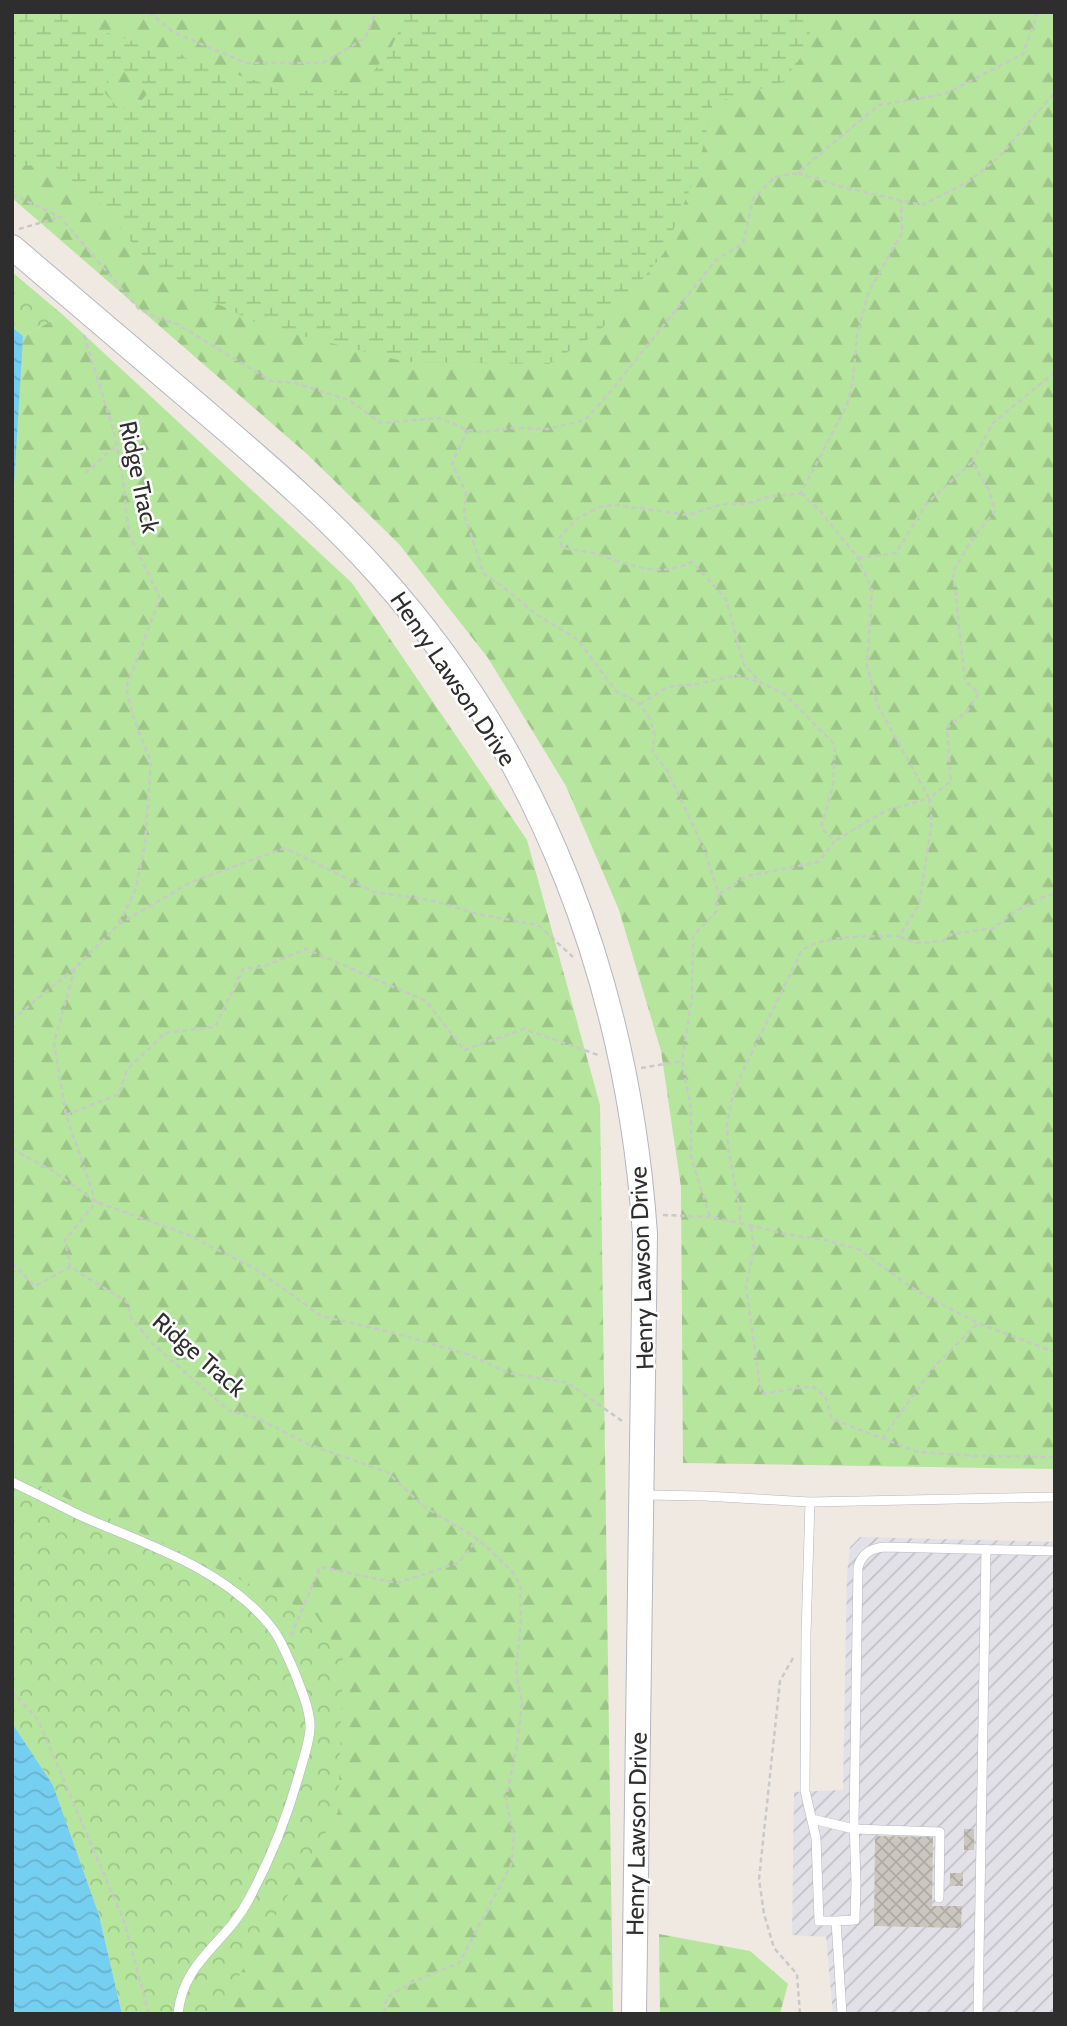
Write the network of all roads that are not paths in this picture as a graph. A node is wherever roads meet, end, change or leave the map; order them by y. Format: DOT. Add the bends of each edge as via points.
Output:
graph roads {
  1 [pos="12,247"];
  2 [pos="12,1482"];
  3 [pos="643,1495"];
  4 [pos="1055,1497"];
  5 [pos="810,1502"];
  6 [pos="986,1549"];
  7 [pos="1055,1551"];
  8 [pos="812,1819"];
  9 [pos="854,1829"];
  10 [pos="939,1898"];
  11 [pos="836,1921"];
  12 [pos="178,2014"];
  13 [pos="634,2014"];
  14 [pos="842,2014"];
  15 [pos="978,2014"];
  1 -- 3 [label="main road, Henry Lawson Drive" via="332,525 394,591 446,660 532,800 592,944 639,1159 646,1315"];
  2 -- 12 [label="lane" via="199,1569 252,1607 285,1651 301,1690 310,1727 299,1776 272,1852 230,1928 188,1975"];
  3 -- 5 [label="lane"];
  3 -- 13 [label="main road, Henry Lawson Drive"];
  4 -- 5 [label="lane"];
  5 -- 8 [label="lane" via="805,1791"];
  6 -- 7 [label="lane"];
  6 -- 9 [label="lane" via="885,1546 867,1552 859,1563"];
  6 -- 15 [label="lane"];
  8 -- 9 [label="lane"];
  8 -- 11 [label="lane" via="817,1838 819,1921"];
  9 -- 10 [label="lane" via="940,1832"];
  9 -- 11 [label="lane" via="855,1920"];
  11 -- 14 [label="lane"];
}
